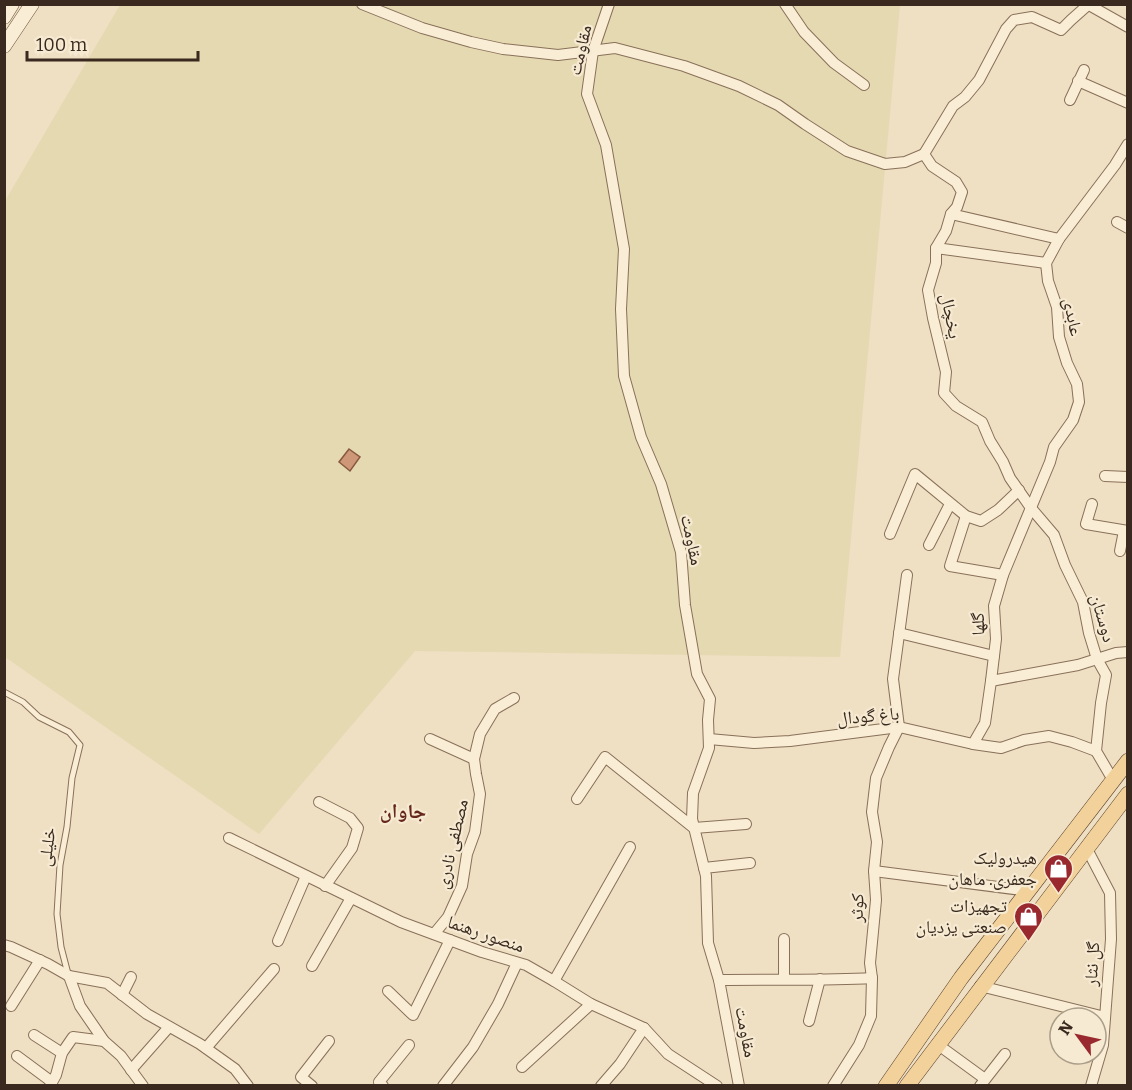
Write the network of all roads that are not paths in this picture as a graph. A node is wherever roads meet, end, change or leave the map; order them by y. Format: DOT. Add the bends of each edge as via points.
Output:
graph roads {
  1 [pos="12,4"];
  2 [pos="32,4"];
  3 [pos="362,4"];
  4 [pos="609,4"];
  5 [pos="785,4"];
  6 [pos="1089,5"];
  7 [pos="4,16"];
  8 [pos="1128,27"];
  9 [pos="6,42"];
  10 [pos="593,51"];
  11 [pos="1084,70"];
  12 [pos="1078,81"];
  13 [pos="864,85"];
  14 [pos="1070,100"];
  15 [pos="1128,104"];
  16 [pos="1128,144"];
  17 [pos="924,154"];
  18 [pos="951,214"];
  19 [pos="1117,222"];
  20 [pos="1128,228"];
  21 [pos="1059,240"];
  22 [pos="936,248"];
  23 [pos="1046,263"];
  24 [pos="1105,476"];
  25 [pos="1128,477"];
  26 [pos="1018,490"];
  27 [pos="950,504"];
  28 [pos="1092,504"];
  29 [pos="1031,508"];
  30 [pos="966,516"];
  31 [pos="1126,531"];
  32 [pos="890,534"];
  33 [pos="928,545"];
  34 [pos="1120,550"];
  35 [pos="907,575"];
  36 [pos="1003,575"];
  37 [pos="899,633"];
  38 [pos="1128,652"];
  39 [pos="994,656"];
  40 [pos="1097,659"];
  41 [pos="991,681"];
  42 [pos="4,692"];
  43 [pos="514,698"];
  44 [pos="899,727"];
  45 [pos="709,739"];
  46 [pos="430,740"];
  47 [pos="973,744"];
  48 [pos="1096,751"];
  49 [pos="474,759"];
  50 [pos="1128,761"];
  51 [pos="1113,780"];
  52 [pos="577,798"];
  53 [pos="319,802"];
  54 [pos="1124,804"];
  55 [pos="746,824"];
  56 [pos="694,828"];
  57 [pos="229,838"];
  58 [pos="630,847"];
  59 [pos="1087,849"];
  60 [pos="750,863"];
  61 [pos="704,868"];
  62 [pos="874,871"];
  63 [pos="306,876"];
  64 [pos="325,886"];
  65 [pos="1029,891"];
  66 [pos="351,898"];
  67 [pos="1007,920"];
  68 [pos="434,934"];
  69 [pos="784,939"];
  70 [pos="450,940"];
  71 [pos="278,941"];
  72 [pos="4,945"];
  73 [pos="40,960"];
  74 [pos="517,963"];
  75 [pos="312,966"];
  76 [pos="274,969"];
  77 [pos="69,976"];
  78 [pos="131,977"];
  79 [pos="872,978"];
  80 [pos="784,979"];
  81 [pos="820,979"];
  82 [pos="719,980"];
  83 [pos="554,981"];
  84 [pos="980,986"];
  85 [pos="388,991"];
  86 [pos="122,995"];
  87 [pos="591,1004"];
  88 [pos="11,1006"];
  89 [pos="1061,1006"];
  90 [pos="1106,1006"];
  91 [pos="962,1011"];
  92 [pos="809,1021"];
  93 [pos="169,1027"];
  94 [pos="644,1028"];
  95 [pos="34,1035"];
  96 [pos="921,1036"];
  97 [pos="104,1041"];
  98 [pos="329,1041"];
  99 [pos="937,1044"];
  100 [pos="409,1046"];
  101 [pos="206,1048"];
  102 [pos="62,1053"];
  103 [pos="1005,1054"];
  104 [pos="17,1056"];
  105 [pos="1096,1066"];
  106 [pos="522,1068"];
  107 [pos="130,1070"];
  108 [pos="983,1082"];
  109 [pos="51,1084"];
  110 [pos="143,1086"];
  111 [pos="248,1086"];
  112 [pos="312,1086"];
  113 [pos="383,1086"];
  114 [pos="443,1086"];
  115 [pos="601,1086"];
  116 [pos="717,1086"];
  117 [pos="739,1086"];
  118 [pos="833,1086"];
  119 [pos="886,1086"];
  120 [pos="897,1086"];
  121 [pos="907,1086"];
  122 [pos="1091,1086"];
  1 -- 7 [label="main road"];
  2 -- 9 [label="main road"];
  3 -- 10 [label="street" via="422,28 503,49 558,55"];
  4 -- 10 [label="street, مقاومت"];
  5 -- 13 [label="street" via="804,32 834,63"];
  6 -- 8 [label="street"];
  6 -- 17 [label="street" via="1061,30 1032,17 1014,20 979,80 953,106"];
  10 -- 17 [label="street" via="615,48 684,66 739,86 778,105 848,151 885,164"];
  10 -- 45 [label="street, مقاومت" via="587,94 606,145 624,249 624,376 681,552 697,674 710,699"];
  11 -- 12 [label="street"];
  12 -- 14 [label="street"];
  12 -- 15 [label="street"];
  16 -- 21 [label="street"];
  17 -- 18 [label="street, یخچال" via="962,192"];
  18 -- 21 [label="street"];
  18 -- 22 [label="street, یخچال"];
  19 -- 20 [label="street"];
  21 -- 23 [label="street"];
  22 -- 23 [label="street"];
  22 -- 26 [label="street, یخچال" via="928,290 946,372 944,393 956,406 982,422"];
  23 -- 29 [label="street, عابدی" via="1057,307 1059,336 1077,384 1079,402 1073,420 1054,447"];
  24 -- 25 [label="street"];
  26 -- 29 [label="street, یخچال"];
  26 -- 30 [label="street" via="981,521"];
  27 -- 30 [label="street"];
  27 -- 32 [label="street" via="915,474"];
  27 -- 33 [label="street"];
  28 -- 31 [label="street" via="1086,524"];
  29 -- 36 [label="street, گلها"];
  29 -- 40 [label="street, دوستان" via="1054,536 1083,602"];
  30 -- 36 [label="street" via="950,566"];
  31 -- 34 [label="street"];
  35 -- 37 [label="street"];
  36 -- 39 [label="street, گلها" via="994,606"];
  37 -- 39 [label="street"];
  37 -- 44 [label="street" via="893,679"];
  38 -- 40 [label="street"];
  39 -- 41 [label="street, گلها"];
  40 -- 41 [label="street"];
  40 -- 48 [label="street, دوستان" via="1106,675"];
  41 -- 47 [label="street, گلها" via="985,723"];
  42 -- 77 [label="lane, خلیلی" via="69,732 80,746 60,865 57,914"];
  43 -- 49 [label="street, مصطفی نادری" via="495,709 480,734"];
  44 -- 45 [label="street, باغ گودال" via="790,741"];
  44 -- 47 [label="street, باغ گودال"];
  44 -- 62 [label="street, کوثر" via="876,778 872,812 877,842"];
  45 -- 56 [label="street, مقاومت" via="693,793"];
  46 -- 49 [label="street"];
  47 -- 48 [label="street, باغ گودال" via="1001,748 1048,736"];
  48 -- 51 [label="street"];
  49 -- 68 [label="street, مصطفی نادری" via="480,794 475,832 462,886 448,917"];
  50 -- 51 [label="main road"];
  51 -- 65 [label="main road"];
  52 -- 56 [label="street" via="605,757"];
  53 -- 64 [label="street" via="350,818 358,828 352,848"];
  54 -- 59 [label="main road"];
  55 -- 56 [label="street"];
  56 -- 61 [label="street, مقاومت"];
  57 -- 63 [label="street, منصور رهنما"];
  58 -- 83 [label="street"];
  59 -- 84 [label="main road"];
  59 -- 90 [label="street, گل نثار" via="1110,893"];
  60 -- 61 [label="street"];
  61 -- 82 [label="street, مقاومت" via="708,943"];
  62 -- 65 [label="street"];
  62 -- 79 [label="street, کوثر"];
  63 -- 64 [label="street, منصور رهنما"];
  63 -- 71 [label="street"];
  64 -- 66 [label="street, منصور رهنما"];
  65 -- 67 [label="main road"];
  66 -- 68 [label="street, منصور رهنما"];
  66 -- 75 [label="street"];
  67 -- 91 [label="main road" via="953,1003"];
  67 -- 96 [label="main road"];
  68 -- 70 [label="street, منصور رهنما"];
  69 -- 80 [label="street"];
  70 -- 74 [label="street, منصور رهنما"];
  70 -- 85 [label="street" via="414,1015"];
  72 -- 73 [label="street"];
  73 -- 77 [label="street"];
  73 -- 88 [label="street"];
  74 -- 83 [label="street, منصور رهنما"];
  74 -- 114 [label="street" via="473,1047"];
  76 -- 101 [label="street"];
  77 -- 86 [label="street" via="107,983"];
  77 -- 97 [label="street" via="80,1006"];
  78 -- 86 [label="street"];
  79 -- 81 [label="street"];
  79 -- 118 [label="street, کوثر" via="871,1016 859,1045"];
  80 -- 81 [label="street"];
  80 -- 82 [label="street"];
  81 -- 92 [label="street"];
  82 -- 117 [label="street, مقاومت"];
  83 -- 87 [label="street, منصور رهنما"];
  84 -- 89 [label="street"];
  84 -- 91 [label="main road"];
  86 -- 93 [label="street"];
  87 -- 94 [label="street, منصور رهنما"];
  87 -- 106 [label="street"];
  91 -- 99 [label="main road"];
  93 -- 101 [label="street"];
  93 -- 107 [label="street"];
  94 -- 115 [label="street"];
  94 -- 116 [label="street, منصور رهنما" via="668,1054"];
  95 -- 102 [label="street"];
  96 -- 119 [label="main road"];
  96 -- 120 [label="main road" via="928,1041"];
  97 -- 102 [label="street" via="73,1037"];
  97 -- 107 [label="street"];
  98 -- 112 [label="street" via="301,1077"];
  99 -- 108 [label="street"];
  99 -- 121 [label="main road"];
  100 -- 113 [label="street" via="379,1082"];
  101 -- 111 [label="street" via="235,1069"];
  102 -- 109 [label="street"];
  103 -- 108 [label="street"];
  104 -- 109 [label="street"];
  105 -- 122 [label="street, گل نثار"];
  107 -- 110 [label="street"];
}
